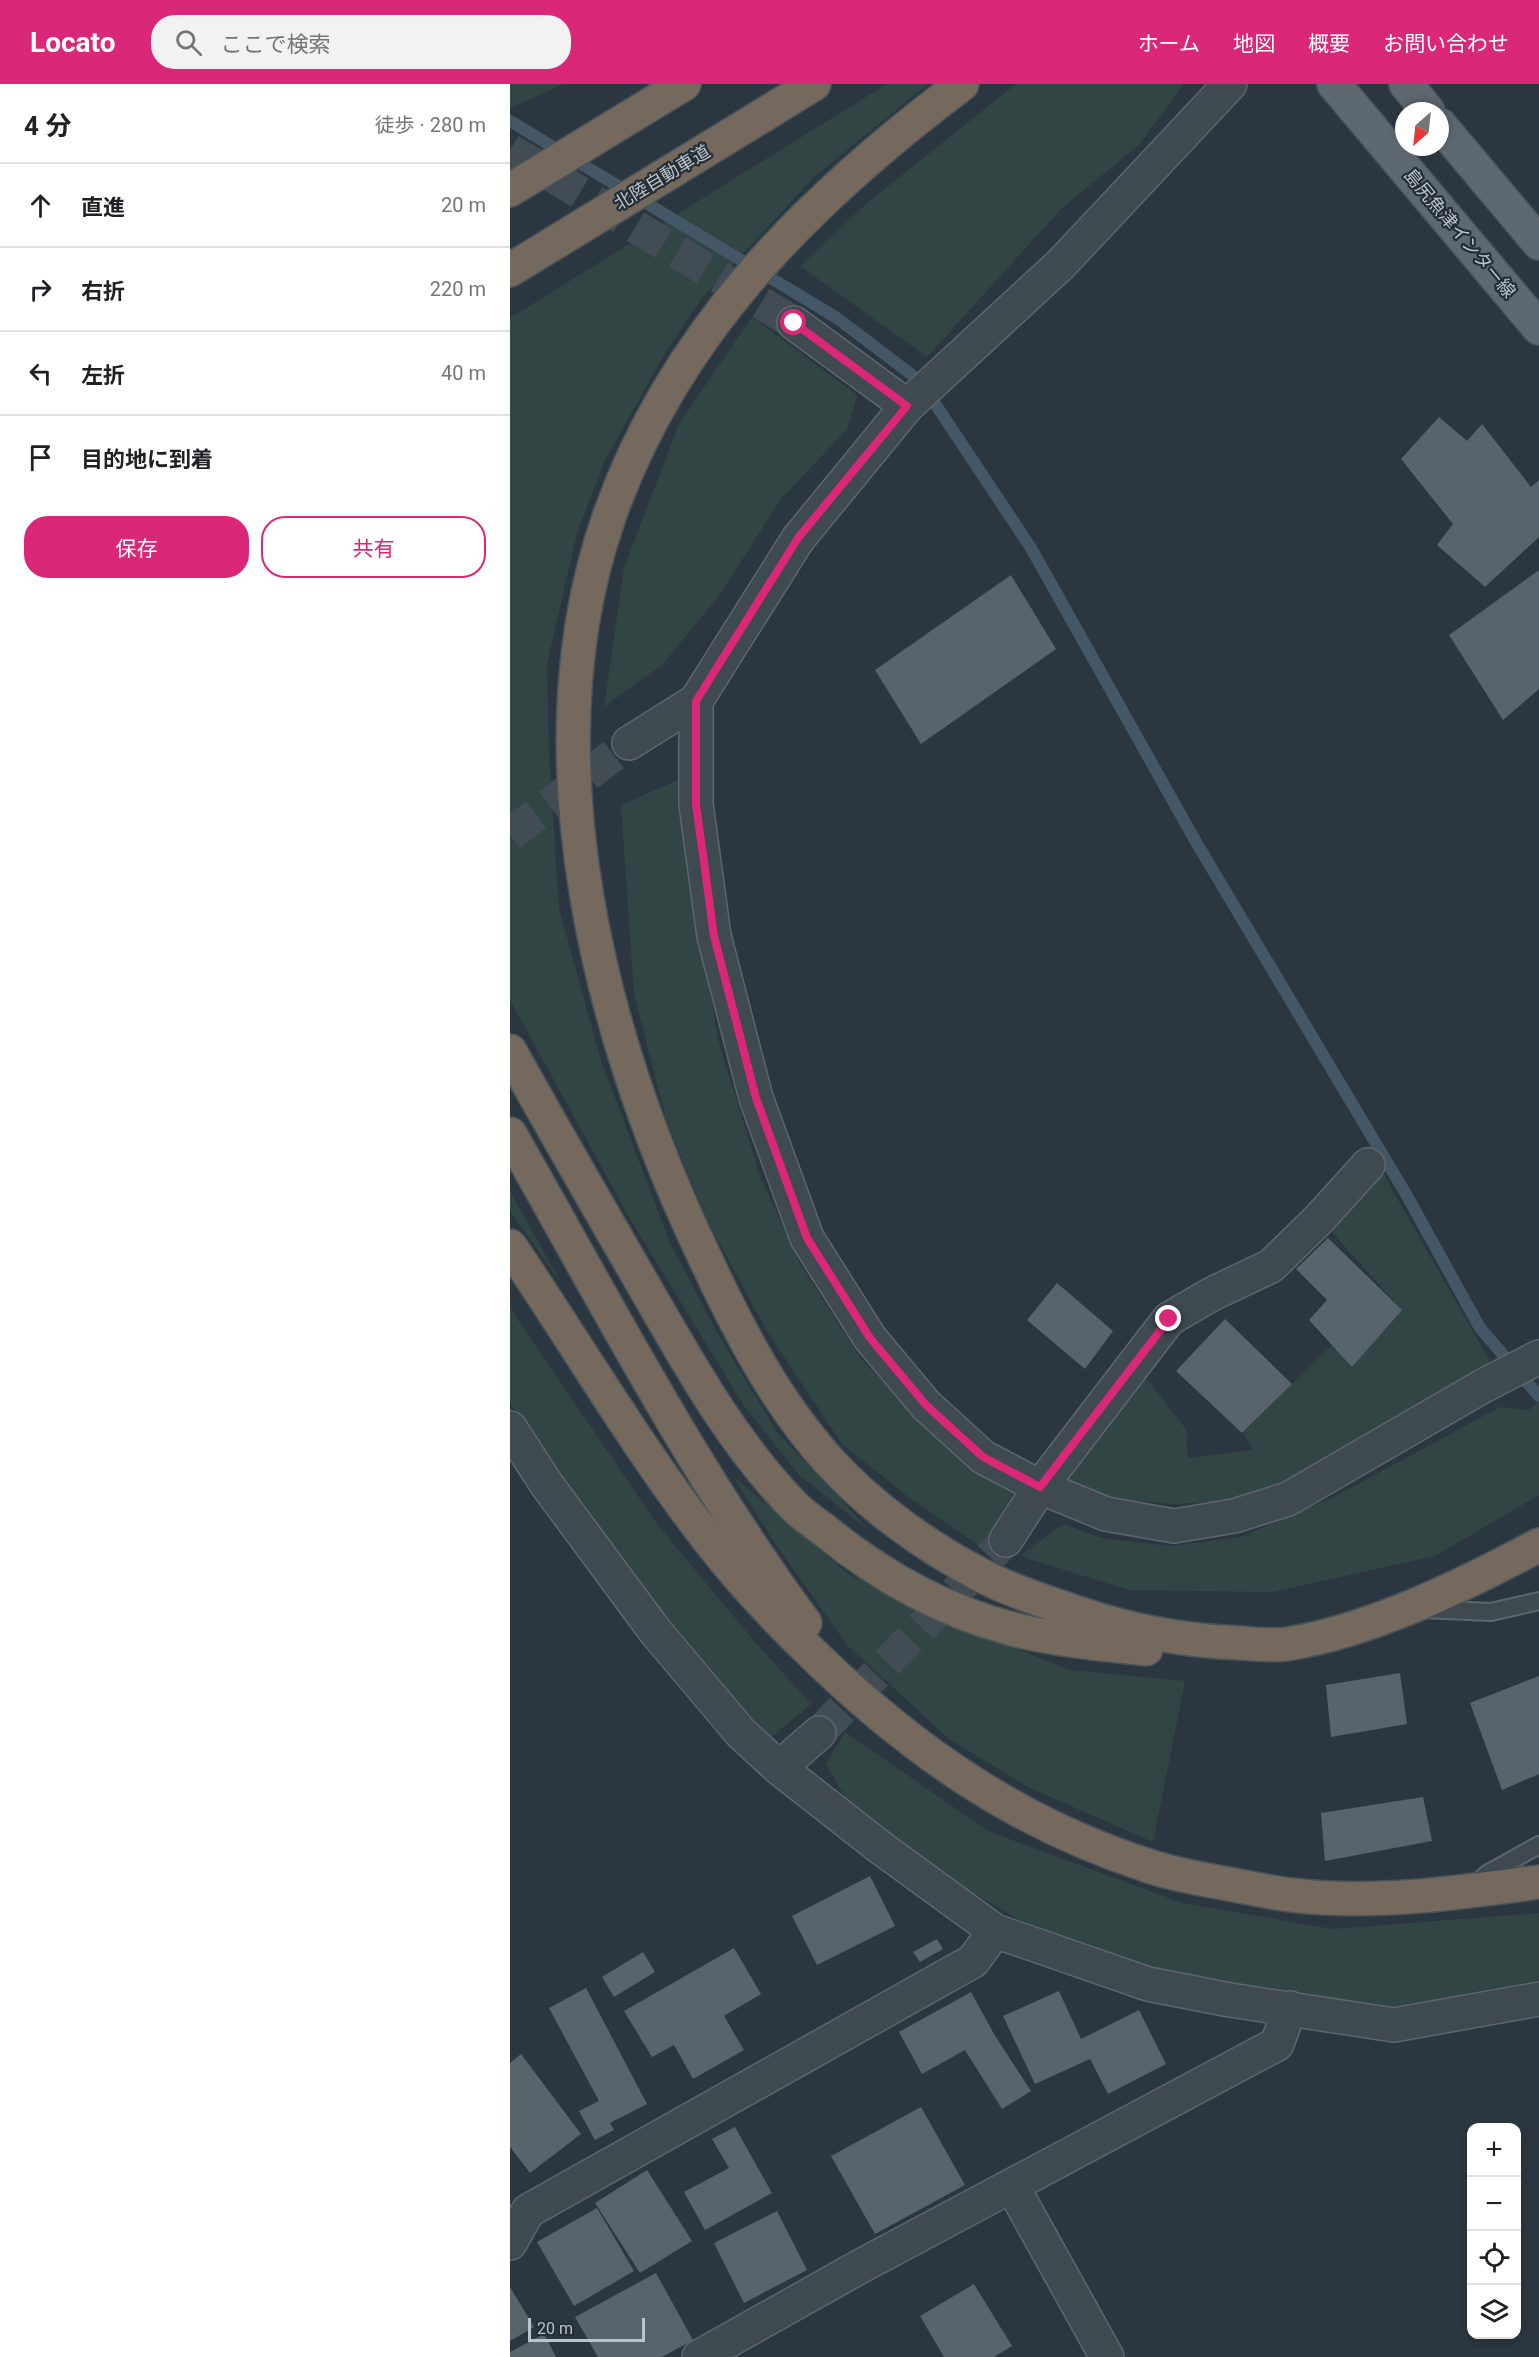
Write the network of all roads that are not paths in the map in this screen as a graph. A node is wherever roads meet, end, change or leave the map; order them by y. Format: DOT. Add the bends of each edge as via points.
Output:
graph roads {
  1 [pos="655,84"];
  2 [pos="684,84"];
  3 [pos="814,84"];
  4 [pos="962,84"];
  5 [pos="1230,84"];
  6 [pos="1334,84"];
  7 [pos="1406,84"];
  8 [pos="1421,102"];
  9 [pos="1449,136"];
  10 [pos="510,169"];
  11 [pos="510,190"];
  12 [pos="1539,243"];
  13 [pos="510,270"];
  14 [pos="794,323"];
  15 [pos="1539,328"];
  16 [pos="907,406"];
  17 [pos="696,701"];
  18 [pos="629,743"];
  19 [pos="510,1051"];
  20 [pos="510,1134"];
  21 [pos="1368,1165"];
  22 [pos="510,1246"];
  23 [pos="1539,1357"];
  24 [pos="510,1428"];
  25 [pos="1040,1487"];
  26 [pos="1006,1540"];
  27 [pos="1539,1545"];
  28 [pos="1539,1601"];
  29 [pos="1407,1609"];
  30 [pos="1282,1645"];
  31 [pos="819,1732"];
  32 [pos="903,1735"];
  33 [pos="780,1768"];
  34 [pos="1539,1845"];
  35 [pos="1539,1882"];
  36 [pos="1467,1891"];
  37 [pos="995,1930"];
  38 [pos="1539,1999"];
  39 [pos="1290,2008"];
  40 [pos="1012,2186"];
  41 [pos="510,2243"];
  42 [pos="699,2357"];
  43 [pos="1107,2357"];
  1 -- 10 [label="highway"];
  2 -- 11 [label="highway"];
  3 -- 13 [label="highway, 北陸自動車道"];
  4 -- 30 [label="highway" via="904,128 827,196 765,260 717,317 669,386 634,454 609,519 589,590 576,664 573,736 577,811 587,895 604,980 657,1150 690,1227 757,1360 830,1462 921,1539 981,1575 1037,1599 1155,1634"];
  5 -- 16 [label="street" via="1061,264"];
  6 -- 15 [label="main road, 島尻魚津インター線"];
  7 -- 8 [label="main road"];
  9 -- 12 [label="main road"];
  14 -- 16 [label="street"];
  16 -- 17 [label="street" via="798,538"];
  17 -- 18 [label="street"];
  17 -- 25 [label="street" via="696,804 714,936 756,1098 807,1238 870,1338 926,1405 983,1457"];
  19 -- 30 [label="highway" via="719,1413 797,1508 849,1550 898,1582 953,1609 1011,1629 1076,1642 1152,1649 1216,1651"];
  20 -- 32 [label="highway" via="730,1517 814,1634"];
  21 -- 25 [label="street" via="1271,1266 1169,1319"];
  22 -- 32 [label="highway" via="596,1379 708,1539 798,1640"];
  23 -- 25 [label="street" via="1288,1499 1234,1516 1174,1526 1107,1514"];
  24 -- 33 [label="street" via="547,1485 655,1631 741,1733"];
  25 -- 26 [label="street"];
  27 -- 29 [label="highway"];
  28 -- 29 [label="lane" via="1491,1612"];
  29 -- 30 [label="highway" via="1346,1630"];
  31 -- 33 [label="street"];
  32 -- 36 [label="highway" via="961,1777 1022,1813 1088,1844 1152,1867 1290,1895 1362,1898"];
  33 -- 37 [label="street" via="881,1848"];
  34 -- 36 [label="lane"];
  35 -- 36 [label="highway"];
  37 -- 39 [label="street" via="1148,1984"];
  37 -- 41 [label="street" via="973,1961 528,2211"];
  38 -- 39 [label="street" via="1394,2025"];
  39 -- 40 [label="street" via="1277,2044"];
  40 -- 42 [label="street"];
  40 -- 43 [label="street"];
}
